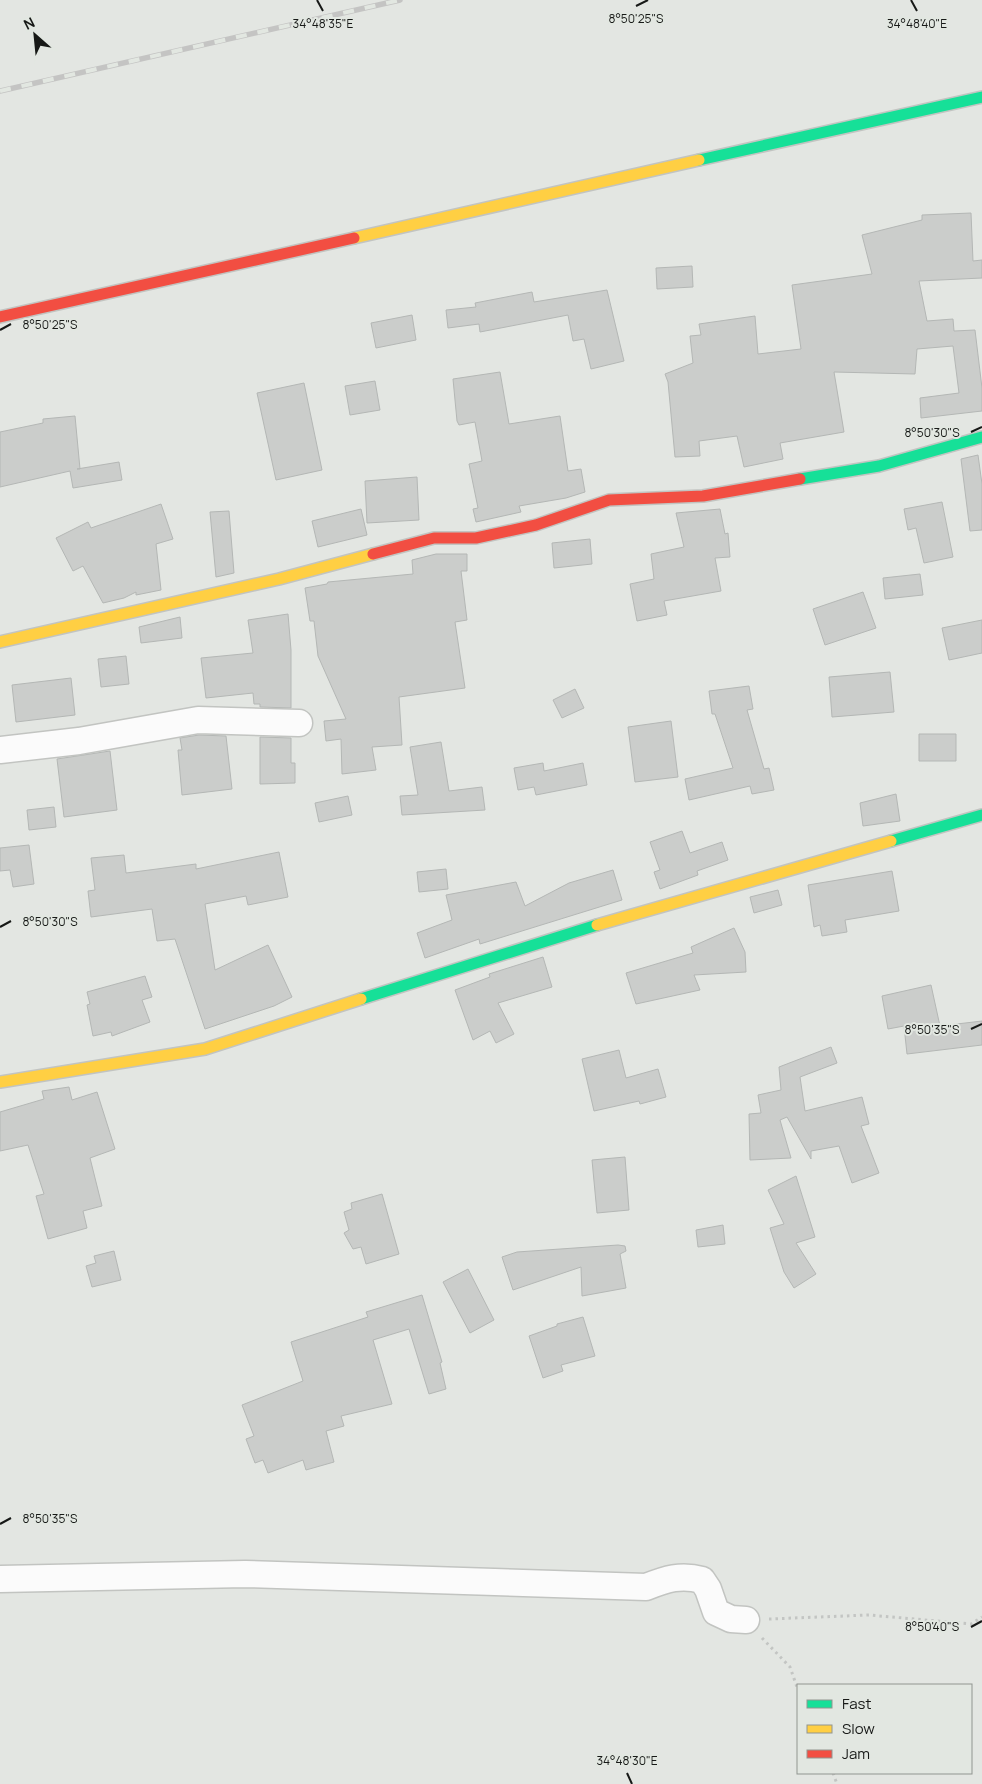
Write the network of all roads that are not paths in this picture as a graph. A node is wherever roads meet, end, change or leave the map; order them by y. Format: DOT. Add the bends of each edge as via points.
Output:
graph roads {
  1 [pos="982,97"];
  2 [pos="0,316"];
  3 [pos="982,437"];
  4 [pos="0,642"];
  5 [pos="299,723"];
  6 [pos="0,750"];
  7 [pos="982,815"];
  8 [pos="0,1082"];
  9 [pos="0,1579"];
  10 [pos="746,1620"];
  1 -- 2 [label="main road"];
  3 -- 4 [label="main road" via="879,466 703,496 609,500 536,525 476,538 434,538 279,579"];
  5 -- 6 [label="street" via="198,720"];
  7 -- 8 [label="main road" via="544,940 205,1049"];
  9 -- 10 [label="street" via="245,1574 646,1587 666,1579 687,1576 702,1580 716,1612 730,1619"];
}
